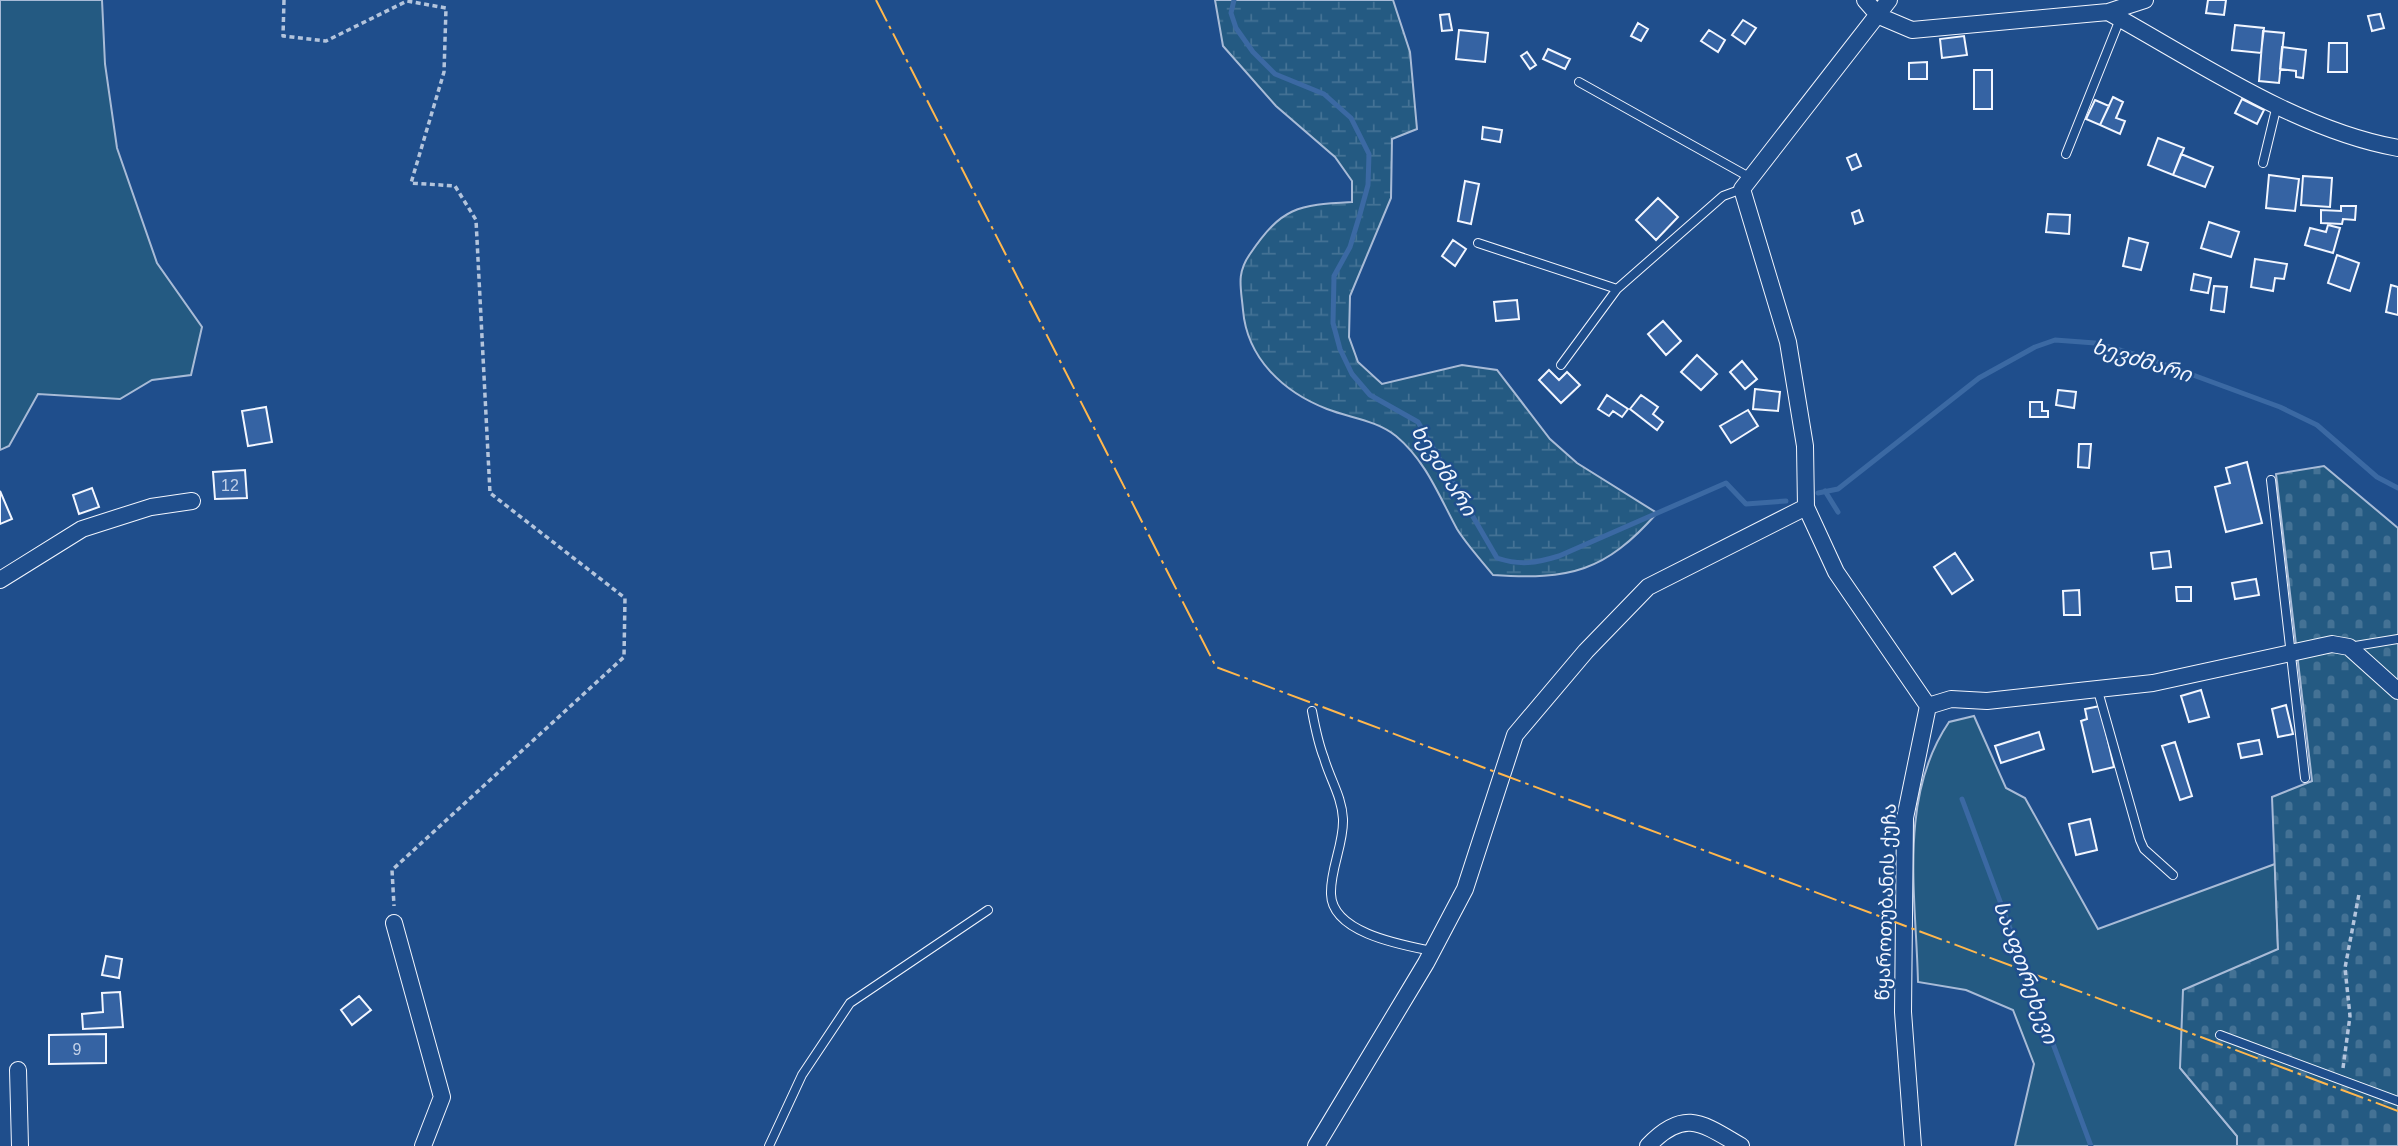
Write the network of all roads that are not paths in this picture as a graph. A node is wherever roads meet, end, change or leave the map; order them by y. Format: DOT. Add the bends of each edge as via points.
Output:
graph roads {
  1 [pos="1865,0"];
  2 [pos="1889,0"];
  3 [pos="2145,0"];
  4 [pos="2114,15"];
  5 [pos="1879,16"];
  6 [pos="1579,82"];
  7 [pos="2277,105"];
  8 [pos="2398,148"];
  9 [pos="2066,154"];
  10 [pos="2263,163"];
  11 [pos="1747,183"];
  12 [pos="1478,243"];
  13 [pos="1617,289"];
  14 [pos="1561,365"];
  15 [pos="2271,480"];
  16 [pos="192,501"];
  17 [pos="1807,507"];
  18 [pos="0,580"];
  19 [pos="2398,639"];
  20 [pos="2349,647"];
  21 [pos="2290,653"];
  22 [pos="2098,691"];
  23 [pos="2398,691"];
  24 [pos="1928,706"];
  25 [pos="1312,711"];
  26 [pos="2305,778"];
  27 [pos="2173,875"];
  28 [pos="988,910"];
  29 [pos="394,923"];
  30 [pos="1432,951"];
  31 [pos="2220,1035"];
  32 [pos="18,1070"];
  33 [pos="2398,1101"];
  34 [pos="20,1146"];
  35 [pos="423,1146"];
  36 [pos="769,1146"];
  37 [pos="1316,1146"];
  38 [pos="1648,1146"];
  39 [pos="1741,1146"];
  40 [pos="1913,1146"];
  1 -- 5 [label="street"];
  2 -- 5 [label="street"];
  3 -- 4 [label="street"];
  4 -- 5 [label="street" via="1912,30"];
  4 -- 7 [label="street"];
  4 -- 9 [label="lane"];
  5 -- 11 [label="street"];
  6 -- 11 [label="lane"];
  7 -- 8 [label="street" via="2358,141"];
  7 -- 10 [label="lane"];
  11 -- 13 [label="lane" via="1723,197"];
  11 -- 17 [label="street" via="1788,342 1805,446"];
  12 -- 13 [label="lane"];
  13 -- 14 [label="lane"];
  15 -- 21 [label="lane"];
  16 -- 18 [label="street" via="151,507 82,529"];
  17 -- 24 [label="street" via="1836,572"];
  17 -- 30 [label="street" via="1648,587 1514,735 1465,889"];
  19 -- 20 [label="lane"];
  20 -- 21 [label="street" via="2332,644"];
  20 -- 23 [label="street"];
  21 -- 22 [label="street"];
  21 -- 26 [label="lane"];
  22 -- 24 [label="street" via="1987,701 1951,699"];
  22 -- 27 [label="lane" via="2140,840"];
  24 -- 40 [label="street, წყაროთუბანის ქუჩა" via="1905,818 1903,1012"];
  25 -- 30 [label="lane" via="1341,802 1343,822 1331,895 1337,912 1356,928 1387,942"];
  28 -- 36 [label="lane" via="850,1003 803,1074"];
  29 -- 35 [label="street" via="442,1097"];
  30 -- 37 [label="street"];
  31 -- 33 [label="lane"];
  32 -- 34 [label="street"];
  38 -- 39 [label="street" via="1682,1122 1701,1122"];
}
